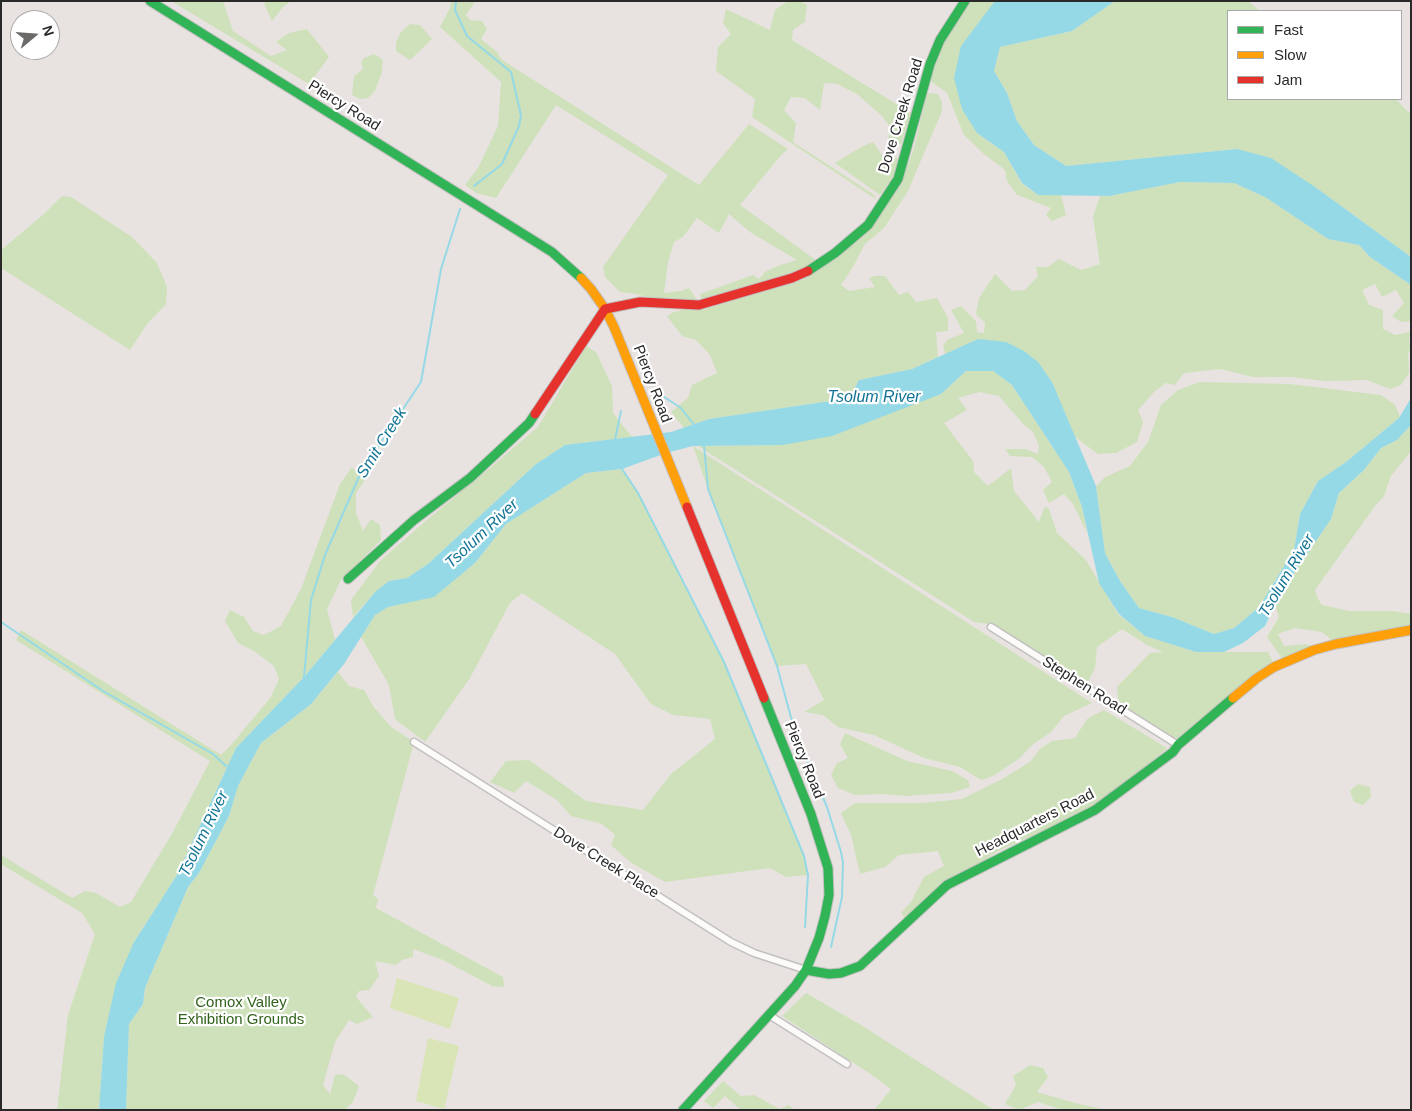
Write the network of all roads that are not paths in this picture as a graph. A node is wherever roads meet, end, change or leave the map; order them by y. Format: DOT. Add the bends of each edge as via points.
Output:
graph roads {
  1 [pos="150,1"];
  2 [pos="965,1"];
  3 [pos="605,309"];
  4 [pos="348,579"];
  5 [pos="990,627"];
  6 [pos="1411,630"];
  7 [pos="414,742"];
  8 [pos="1178,744"];
  9 [pos="806,970"];
  10 [pos="769,1014"];
  11 [pos="847,1064"];
  12 [pos="684,1110"];
  1 -- 3 [label="street, Piercy Road" via="552,252 591,289"];
  2 -- 3 [label="street, Dove Creek Road" via="940,40 930,64 898,179 868,225 835,253 792,278 700,305 640,302"];
  3 -- 4 [label="street" via="529,423 470,478 414,520"];
  3 -- 9 [label="street, Piercy Road" via="811,814 828,868 829,895 825,916"];
  5 -- 8 [label="street, Stephen Road"];
  6 -- 8 [label="street, Headquarters Road" via="1336,644 1274,667"];
  7 -- 9 [label="street, Dove Creek Place" via="731,942"];
  8 -- 9 [label="street, Headquarters Road" via="1173,752 1095,810 948,885 860,966 828,974"];
  9 -- 10 [label="street, Piercy Road"];
  10 -- 11 [label="street"];
  10 -- 12 [label="street"];
}
